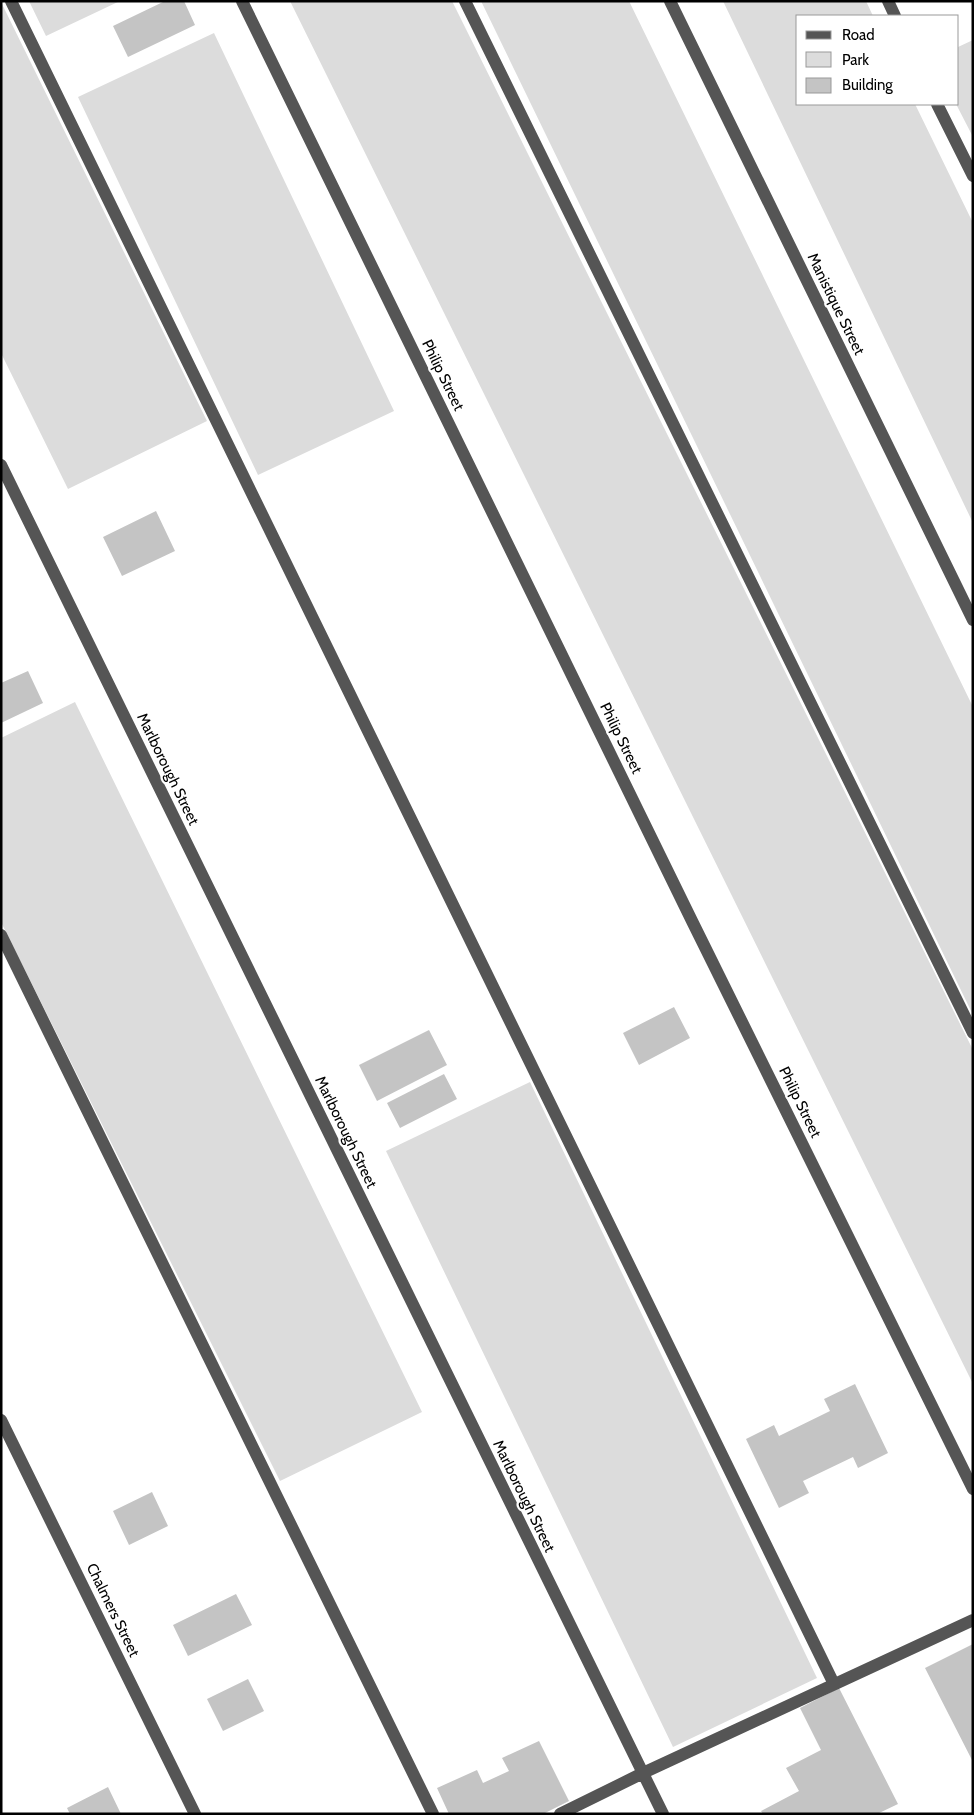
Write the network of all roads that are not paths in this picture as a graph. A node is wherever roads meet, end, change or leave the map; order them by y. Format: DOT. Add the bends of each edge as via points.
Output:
graph roads {
  1 [pos="11,1"];
  2 [pos="242,1"];
  3 [pos="465,1"];
  4 [pos="670,1"];
  5 [pos="888,1"];
  6 [pos="895,15"];
  7 [pos="938,105"];
  8 [pos="973,176"];
  9 [pos="1,465"];
  10 [pos="973,620"];
  11 [pos="1,935"];
  12 [pos="973,1033"];
  13 [pos="1,1420"];
  14 [pos="973,1489"];
  15 [pos="973,1620"];
  16 [pos="834,1684"];
  17 [pos="643,1773"];
  18 [pos="195,1814"];
  19 [pos="433,1814"];
  20 [pos="560,1814"];
  21 [pos="663,1814"];
  1 -- 16 [label="street"];
  2 -- 14 [label="street, Philip Street"];
  3 -- 12 [label="street"];
  4 -- 10 [label="street, Manistique Street"];
  5 -- 6 [label="street"];
  7 -- 8 [label="street"];
  9 -- 17 [label="street, Marlborough Street"];
  11 -- 19 [label="street"];
  13 -- 18 [label="street, Chalmers Street"];
  15 -- 16 [label="street"];
  16 -- 17 [label="street"];
  17 -- 20 [label="street"];
  17 -- 21 [label="street, Marlborough Street"];
}
